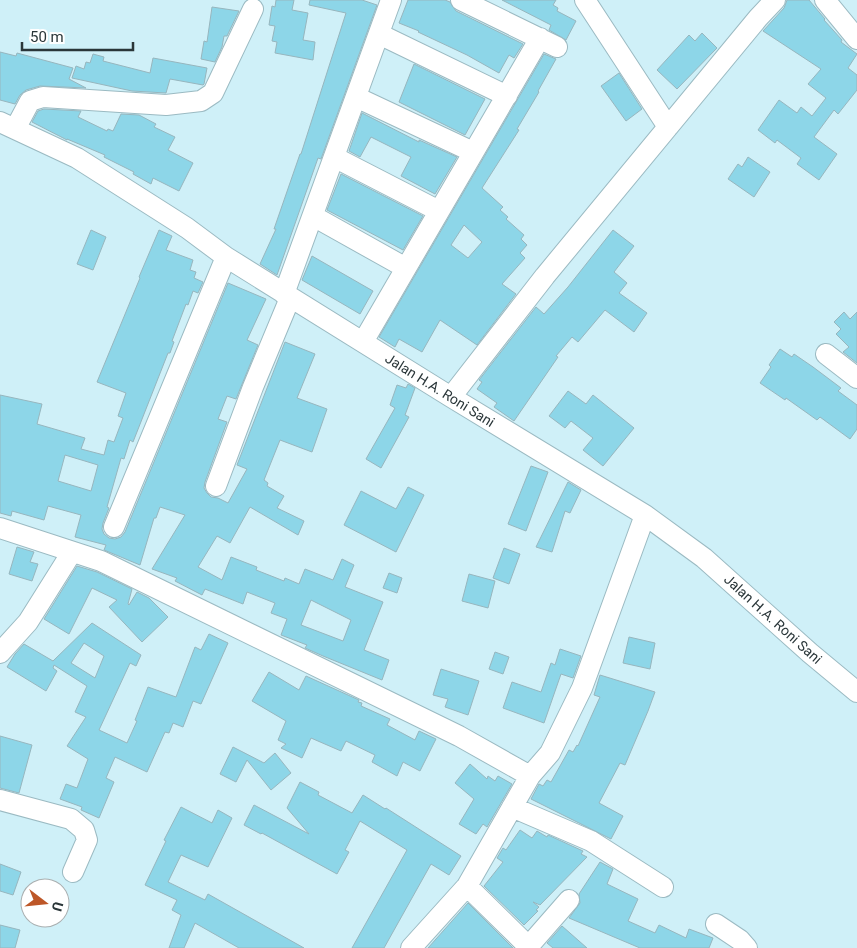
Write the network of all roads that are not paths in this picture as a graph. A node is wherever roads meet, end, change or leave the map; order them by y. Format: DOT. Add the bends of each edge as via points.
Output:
graph roads {
  1 [pos="392,0"];
  2 [pos="461,0"];
  3 [pos="585,0"];
  4 [pos="774,0"];
  5 [pos="825,0"];
  6 [pos="253,9"];
  7 [pos="379,34"];
  8 [pos="857,39"];
  9 [pos="506,96"];
  10 [pos="356,97"];
  11 [pos="8,125"];
  12 [pos="668,127"];
  13 [pos="473,152"];
  14 [pos="334,157"];
  15 [pos="439,212"];
  16 [pos="313,216"];
  17 [pos="226,258"];
  18 [pos="406,268"];
  19 [pos="287,296"];
  20 [pos="363,342"];
  21 [pos="826,354"];
  22 [pos="857,378"];
  23 [pos="450,397"];
  24 [pos="216,486"];
  25 [pos="645,514"];
  26 [pos="0,528"];
  27 [pos="114,528"];
  28 [pos="72,552"];
  29 [pos="0,653"];
  30 [pos="857,692"];
  31 [pos="530,776"];
  32 [pos="0,800"];
  33 [pos="512,807"];
  34 [pos="74,872"];
  35 [pos="468,886"];
  36 [pos="663,887"];
  37 [pos="569,900"];
  38 [pos="716,924"];
  39 [pos="528,947"];
  40 [pos="411,948"];
  41 [pos="747,948"];
  1 -- 7 [label="street"];
  2 -- 9 [label="street" via="548,42"];
  3 -- 12 [label="street"];
  4 -- 12 [label="street"];
  5 -- 8 [label="street"];
  6 -- 11 [label="street" via="213,93 201,101 166,105 44,96 30,101"];
  7 -- 9 [label="street"];
  7 -- 10 [label="street"];
  9 -- 13 [label="street"];
  10 -- 13 [label="street"];
  10 -- 14 [label="street"];
  11 -- 17 [label="street, Jalan H.A. Roni Sani" via="76,158 187,228"];
  12 -- 23 [label="street"];
  13 -- 15 [label="street"];
  14 -- 15 [label="street"];
  14 -- 16 [label="street"];
  15 -- 18 [label="street"];
  16 -- 18 [label="street"];
  16 -- 19 [label="street"];
  17 -- 19 [label="street, Jalan H.A. Roni Sani"];
  17 -- 27 [label="street"];
  18 -- 20 [label="street"];
  19 -- 20 [label="street, Jalan H.A. Roni Sani"];
  19 -- 24 [label="street"];
  20 -- 23 [label="street, Jalan H.A. Roni Sani"];
  21 -- 22 [label="street"];
  23 -- 25 [label="street, Jalan H.A. Roni Sani"];
  25 -- 30 [label="street, Jalan H.A. Roni Sani" via="704,558"];
  25 -- 31 [label="street" via="582,688 550,752"];
  26 -- 28 [label="street"];
  28 -- 29 [label="street" via="28,622"];
  28 -- 31 [label="street" via="101,561 460,736"];
  31 -- 33 [label="street"];
  32 -- 34 [label="street" via="71,819 84,830 87,840"];
  33 -- 35 [label="street"];
  33 -- 36 [label="street" via="591,841"];
  35 -- 39 [label="street"];
  35 -- 40 [label="street"];
  37 -- 39 [label="street"];
  38 -- 41 [label="street"];
}
